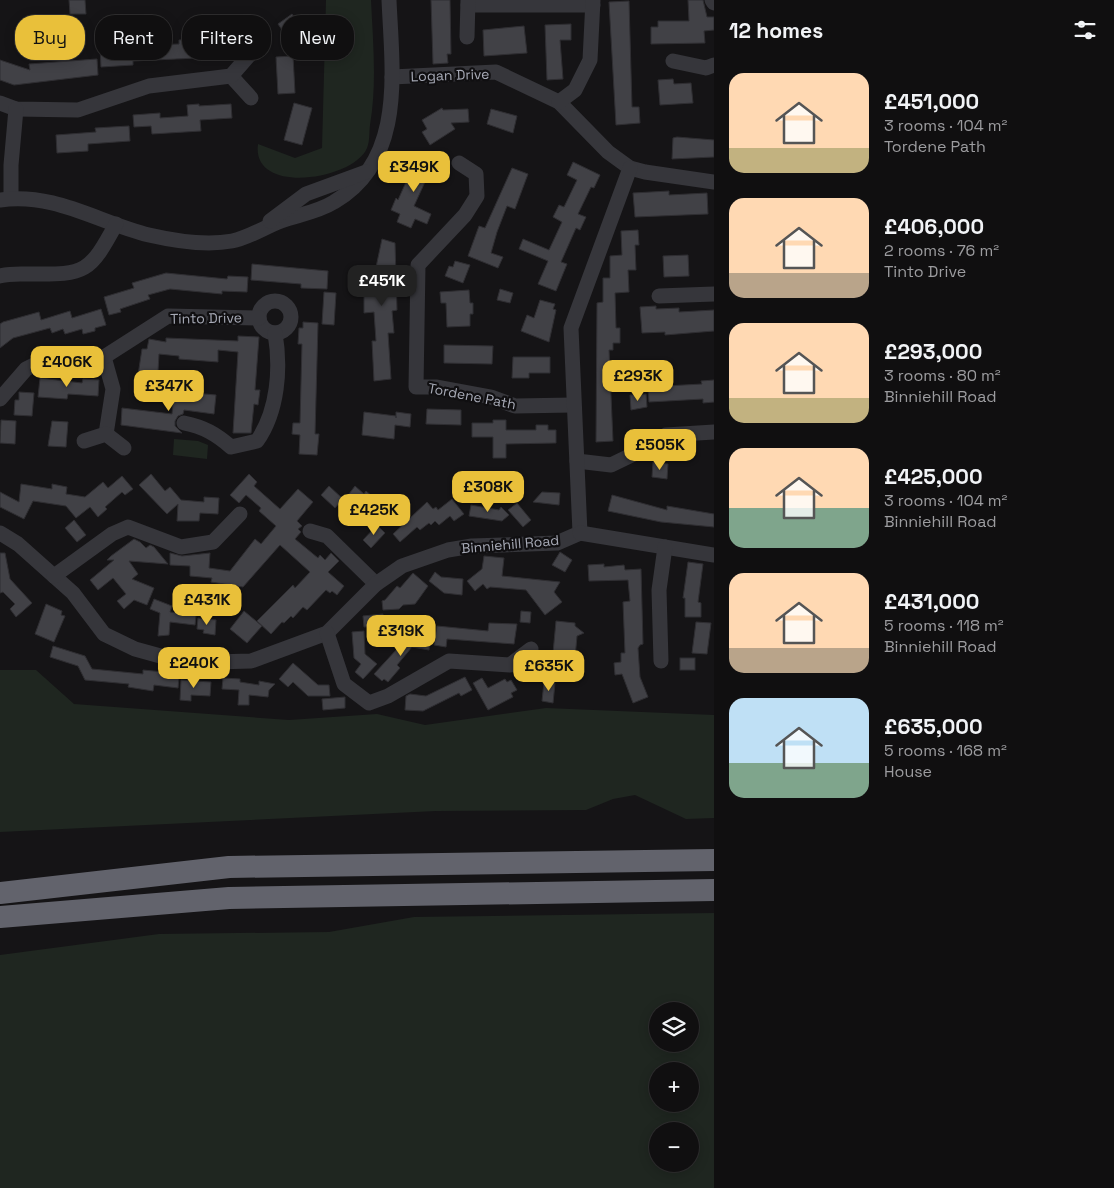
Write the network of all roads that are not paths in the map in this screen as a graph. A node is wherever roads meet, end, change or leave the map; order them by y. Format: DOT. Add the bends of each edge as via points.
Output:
graph roads {
  1 [pos="389,0"];
  2 [pos="468,2"];
  3 [pos="593,3"];
  4 [pos="468,37"];
  5 [pos="245,60"];
  6 [pos="673,61"];
  7 [pos="714,65"];
  8 [pos="231,76"];
  9 [pos="392,77"];
  10 [pos="251,98"];
  11 [pos="559,102"];
  12 [pos="0,103"];
  13 [pos="16,109"];
  14 [pos="459,162"];
  15 [pos="630,168"];
  16 [pos="714,182"];
  17 [pos="6,199"];
  18 [pos="116,224"];
  19 [pos="0,276"];
  20 [pos="714,294"];
  21 [pos="659,296"];
  22 [pos="259,318"];
  23 [pos="275,333"];
  24 [pos="104,357"];
  25 [pos="0,399"];
  26 [pos="573,405"];
  27 [pos="184,423"];
  28 [pos="714,432"];
  29 [pos="106,434"];
  30 [pos="84,441"];
  31 [pos="124,448"];
  32 [pos="577,461"];
  33 [pos="240,514"];
  34 [pos="310,530"];
  35 [pos="0,533"];
  36 [pos="580,533"];
  37 [pos="665,547"];
  38 [pos="714,555"];
  39 [pos="54,576"];
  40 [pos="376,584"];
  41 [pos="328,633"];
  42 [pos="531,649"];
  43 [pos="661,661"];
  44 [pos="714,860"];
  45 [pos="714,890"];
  46 [pos="0,893"];
  47 [pos="0,917"];
  1 -- 9 [label="street"];
  2 -- 3 [label="street"];
  2 -- 4 [label="street"];
  3 -- 11 [label="street" via="590,60 574,90"];
  5 -- 8 [label="street"];
  6 -- 7 [label="street" via="706,68"];
  8 -- 10 [label="street"];
  8 -- 13 [label="street" via="149,86 78,110"];
  9 -- 11 [label="street, Logan Drive" via="496,72"];
  9 -- 18 [label="street" via="387,134 366,172 306,194 261,229 233,241 211,243 148,235"];
  11 -- 15 [label="street, Logan Drive" via="608,152"];
  12 -- 13 [label="street"];
  13 -- 17 [label="street"];
  14 -- 26 [label="street, Tordene Path" via="476,174 477,196 465,215 418,265 416,386 491,397 514,406"];
  15 -- 16 [label="street, Logan Drive"];
  15 -- 26 [label="street" via="572,328"];
  17 -- 18 [label="street" via="78,208"];
  18 -- 19 [label="street" via="88,267 64,275"];
  20 -- 21 [label="street"];
  22 -- 23 [label="street, Tinto Drive" via="264,329"];
  22 -- 23 [label="street, Tinto Drive" via="264,305 277,301 283,303 291,314 291,321 288,327"];
  22 -- 24 [label="street, Tinto Drive" via="168,316"];
  23 -- 27 [label="street" via="278,348 273,405 266,428 257,441 231,447 202,426"];
  24 -- 25 [label="street" via="48,358 26,370"];
  24 -- 29 [label="street" via="113,389"];
  26 -- 32 [label="street"];
  28 -- 32 [label="street" via="666,435 611,465"];
  29 -- 30 [label="street"];
  29 -- 31 [label="street"];
  32 -- 36 [label="street"];
  33 -- 39 [label="street" via="213,542 181,548 128,527 112,534"];
  34 -- 40 [label="street" via="327,536"];
  35 -- 39 [label="street, Binniehill Road" via="18,544"];
  36 -- 37 [label="street"];
  36 -- 40 [label="street, Binniehill Road" via="557,543 448,550 402,566"];
  37 -- 38 [label="street"];
  37 -- 43 [label="street" via="659,590"];
  39 -- 41 [label="street, Binniehill Road" via="73,593 104,634 135,649 164,657 251,662"];
  40 -- 41 [label="street, Binniehill Road"];
  41 -- 42 [label="street" via="344,684 369,703 388,696 449,661 510,665"];
  44 -- 46 [label="highway" via="229,867"];
  45 -- 47 [label="highway" via="229,898"];
}
